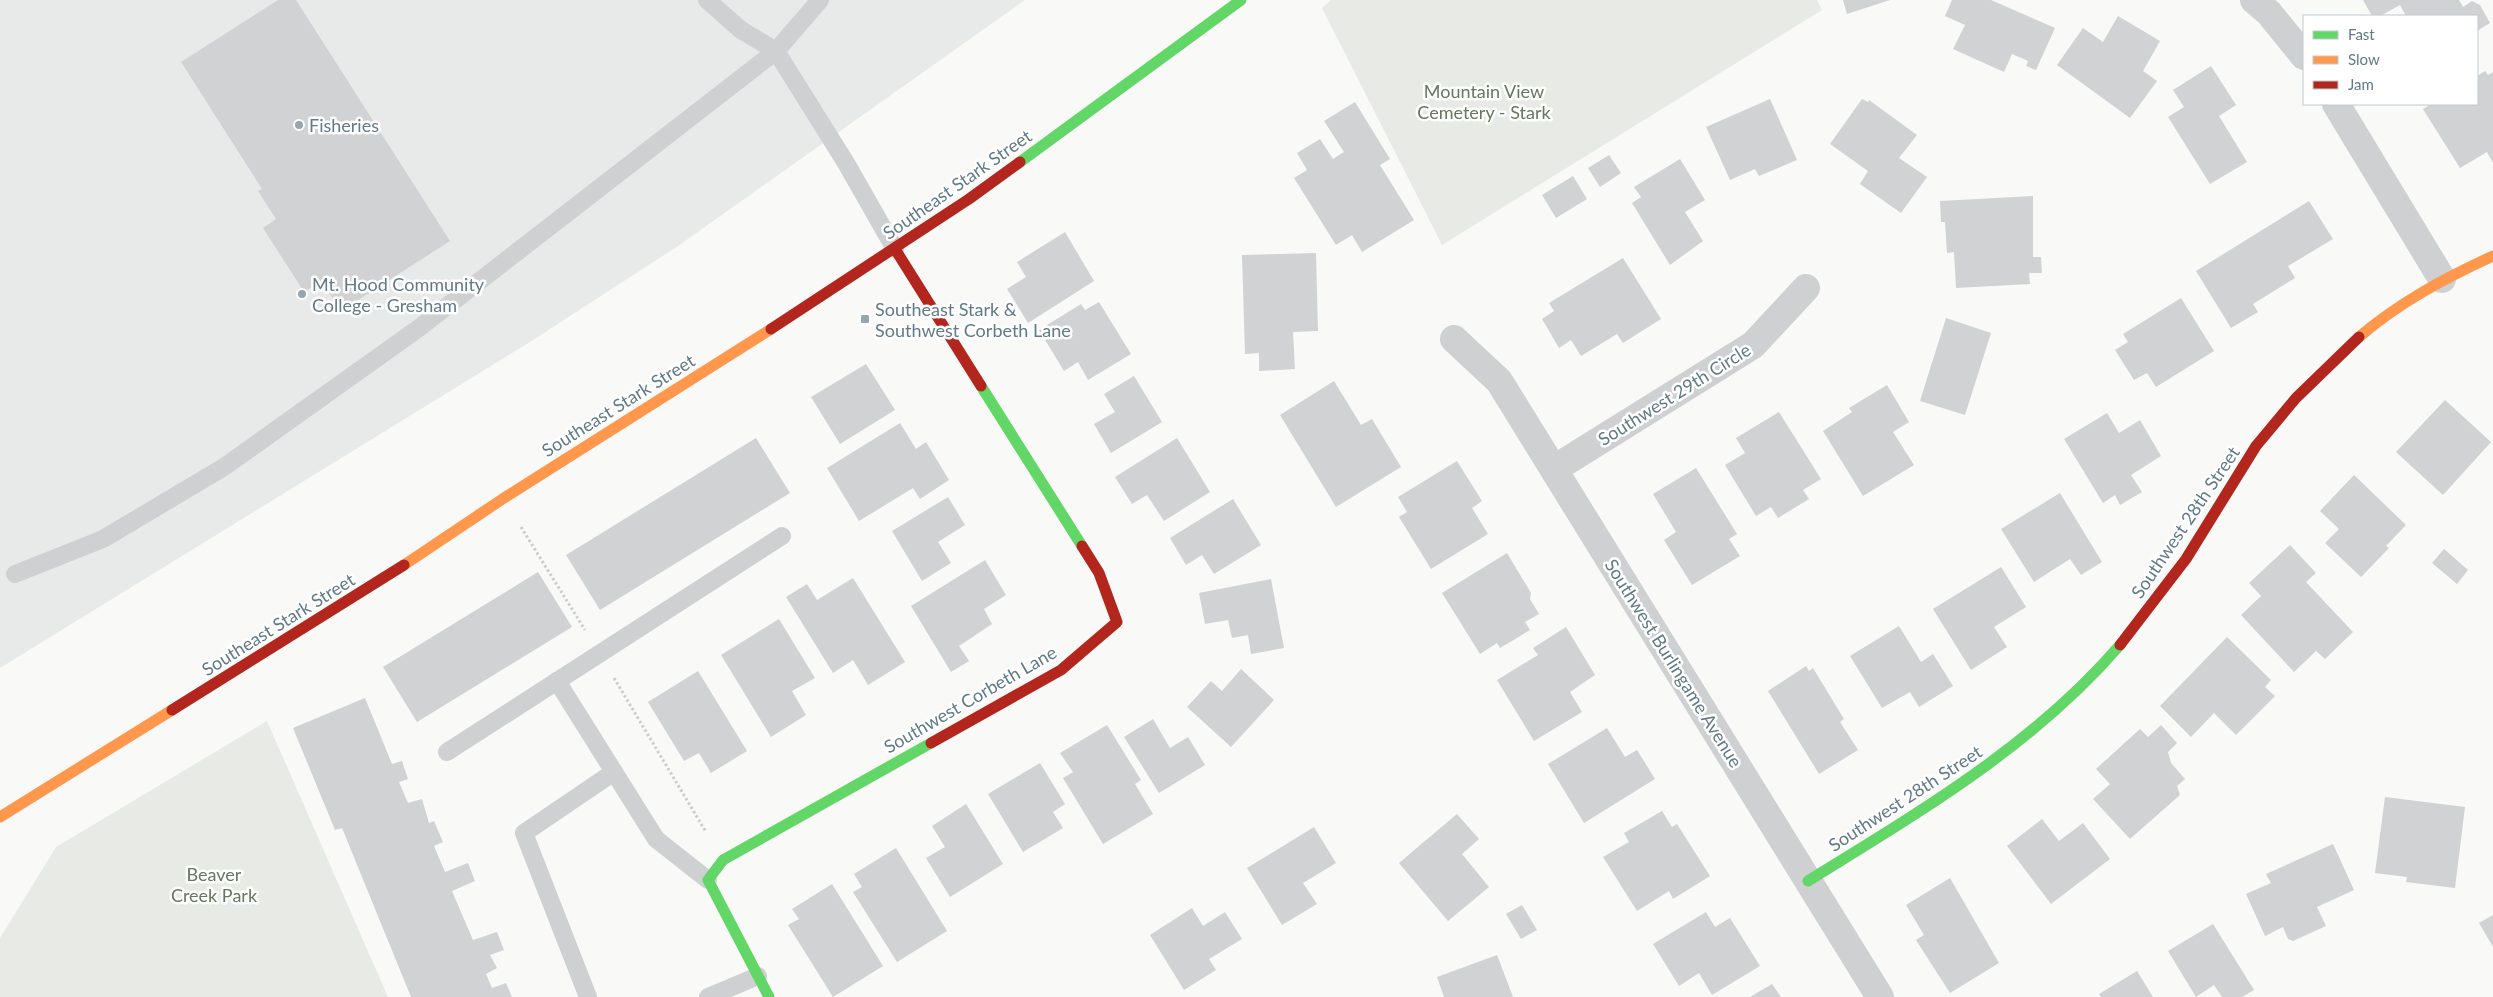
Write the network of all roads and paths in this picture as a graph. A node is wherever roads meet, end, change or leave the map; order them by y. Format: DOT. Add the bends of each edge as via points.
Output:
graph roads {
  1 [pos="707,0"];
  2 [pos="820,0"];
  3 [pos="1241,0"];
  4 [pos="2254,0"];
  5 [pos="776,51"];
  6 [pos="2303,55"];
  7 [pos="2337,105"];
  8 [pos="895,248"];
  9 [pos="2493,256"];
  10 [pos="2442,279"];
  11 [pos="1806,288"];
  12 [pos="1454,339"];
  13 [pos="1554,469"];
  14 [pos="782,536"];
  15 [pos="15,574"];
  16 [pos="557,681"];
  17 [pos="447,752"];
  18 [pos="614,772"];
  19 [pos="0,817"];
  20 [pos="708,880"];
  21 [pos="1808,881"];
  22 [pos="758,976"];
  23 [pos="588,997"];
  24 [pos="708,997"];
  25 [pos="769,997"];
  26 [pos="1880,997"];
  1 -- 5 [label="lane" via="740,30"];
  2 -- 5 [label="lane"];
  3 -- 8 [label="street, Southeast Stark Street" via="969,200"];
  4 -- 6 [label="street" via="2269,13"];
  5 -- 8 [label="lane"];
  5 -- 15 [label="lane" via="419,328 224,467 103,539"];
  7 -- 10 [label="street"];
  8 -- 19 [label="street, Southeast Stark Street" via="355,597"];
  8 -- 20 [label="street, Southwest Corbeth Lane" via="1099,574 1117,622 1061,670 723,860"];
  9 -- 10 [label="street, Southwest 28th Street"];
  10 -- 21 [label="street, Southwest 28th Street" via="2390,313 2334,360 2294,400 2255,448 2186,558 2136,626 2088,680 2031,733 1988,766"];
  11 -- 13 [label="street, Southwest 29th Circle" via="1753,345"];
  12 -- 13 [label="street, Southwest Burlingame Avenue" via="1500,381"];
  13 -- 21 [label="street, Southwest Burlingame Avenue"];
  14 -- 16 [label="lane"];
  16 -- 17 [label="lane"];
  16 -- 18 [label="lane"];
  18 -- 20 [label="lane" via="656,839"];
  18 -- 23 [label="lane" via="524,833"];
  20 -- 22 [label="street"];
  21 -- 26 [label="street, Southwest Burlingame Avenue"];
  22 -- 24 [label="lane"];
  22 -- 25 [label="street"];
}
